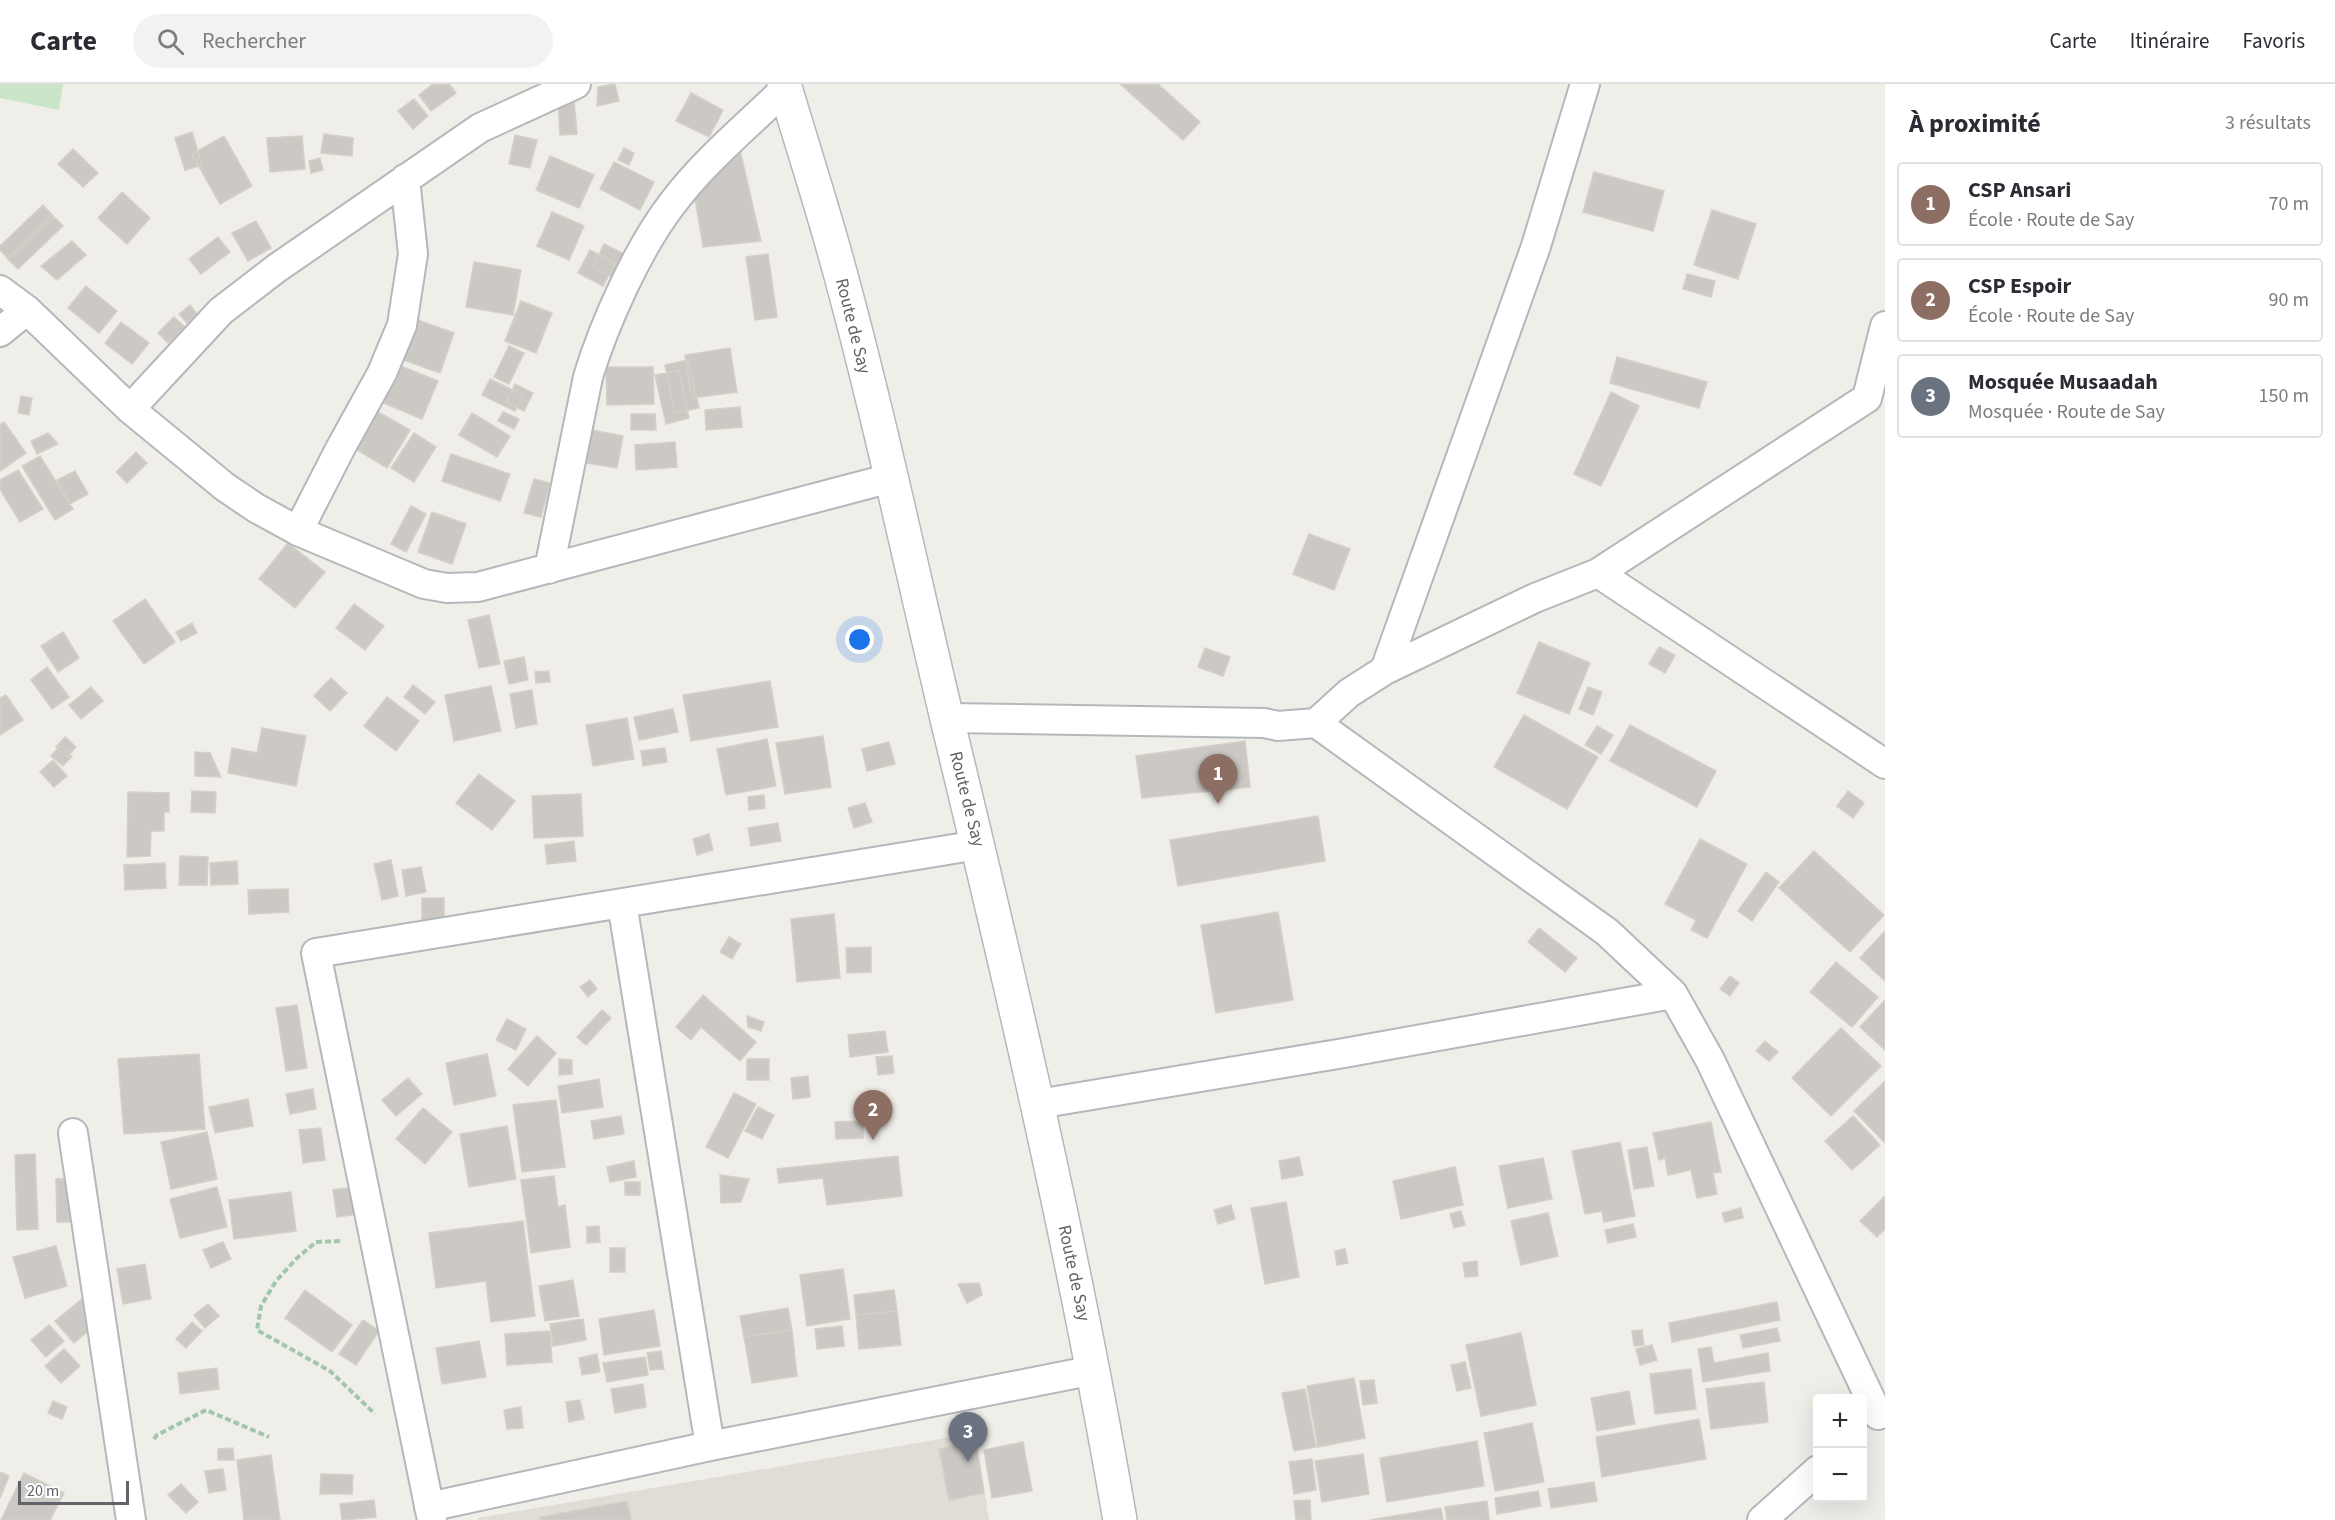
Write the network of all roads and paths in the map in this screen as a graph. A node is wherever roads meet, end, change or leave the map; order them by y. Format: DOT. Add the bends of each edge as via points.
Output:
graph roads {
  1 [pos="576,84"];
  2 [pos="1585,84"];
  3 [pos="784,87"];
  4 [pos="405,179"];
  5 [pos="0,290"];
  6 [pos="27,310"];
  7 [pos="1885,326"];
  8 [pos="0,332"];
  9 [pos="1876,394"];
  10 [pos="130,409"];
  11 [pos="891,478"];
  12 [pos="298,531"];
  13 [pos="549,569"];
  14 [pos="1598,573"];
  15 [pos="1385,670"];
  16 [pos="947,718"];
  17 [pos="1316,723"];
  18 [pos="1885,764"];
  19 [pos="978,845"];
  20 [pos="622,903"];
  21 [pos="1673,993"];
  22 [pos="1038,1104"];
  23 [pos="73,1133"];
  24 [pos="374,1240"];
  25 [pos="1094,1370"];
  26 [pos="1875,1418"];
  27 [pos="379,1419"];
  28 [pos="269,1437"];
  29 [pos="710,1446"];
  30 [pos="1813,1474"];
  31 [pos="125,1489"];
  32 [pos="431,1514"];
  33 [pos="131,1520"];
  34 [pos="1120,1520"];
  35 [pos="1762,1520"];
  1 -- 4 [label="street" via="480,128"];
  2 -- 15 [label="street" via="1536,246"];
  3 -- 11 [label="main road, Route de Say" via="835,253"];
  3 -- 13 [label="street" via="692,180 641,253 593,358"];
  4 -- 10 [label="street" via="221,312"];
  4 -- 12 [label="street" via="413,255 402,326 382,373"];
  5 -- 6 [label="street"];
  6 -- 8 [label="street"];
  6 -- 10 [label="street"];
  7 -- 9 [label="street"];
  9 -- 14 [label="street"];
  10 -- 12 [label="street" via="225,487"];
  11 -- 13 [label="street"];
  11 -- 16 [label="main road, Route de Say"];
  12 -- 13 [label="street" via="424,584 447,588 478,587"];
  14 -- 15 [label="street" via="1534,598"];
  14 -- 18 [label="street"];
  15 -- 17 [label="street" via="1349,693"];
  16 -- 17 [label="street" via="1278,726"];
  16 -- 19 [label="main road, Route de Say"];
  17 -- 21 [label="street" via="1607,932"];
  19 -- 20 [label="street"];
  19 -- 22 [label="main road, Route de Say"];
  20 -- 24 [label="street" via="316,952"];
  20 -- 29 [label="street"];
  21 -- 22 [label="street"];
  21 -- 26 [label="street" via="1710,1060"];
  22 -- 25 [label="main road, Route de Say"];
  23 -- 31 [label="street"];
  24 -- 27 [label="path" via="316,1242 276,1281 261,1306 257,1330 330,1371"];
  24 -- 32 [label="street"];
  25 -- 29 [label="street"];
  25 -- 34 [label="main road, Route de Say"];
  28 -- 31 [label="path" via="206,1410 157,1435"];
  29 -- 32 [label="street"];
  30 -- 35 [label="street"];
  31 -- 33 [label="street"];
}
